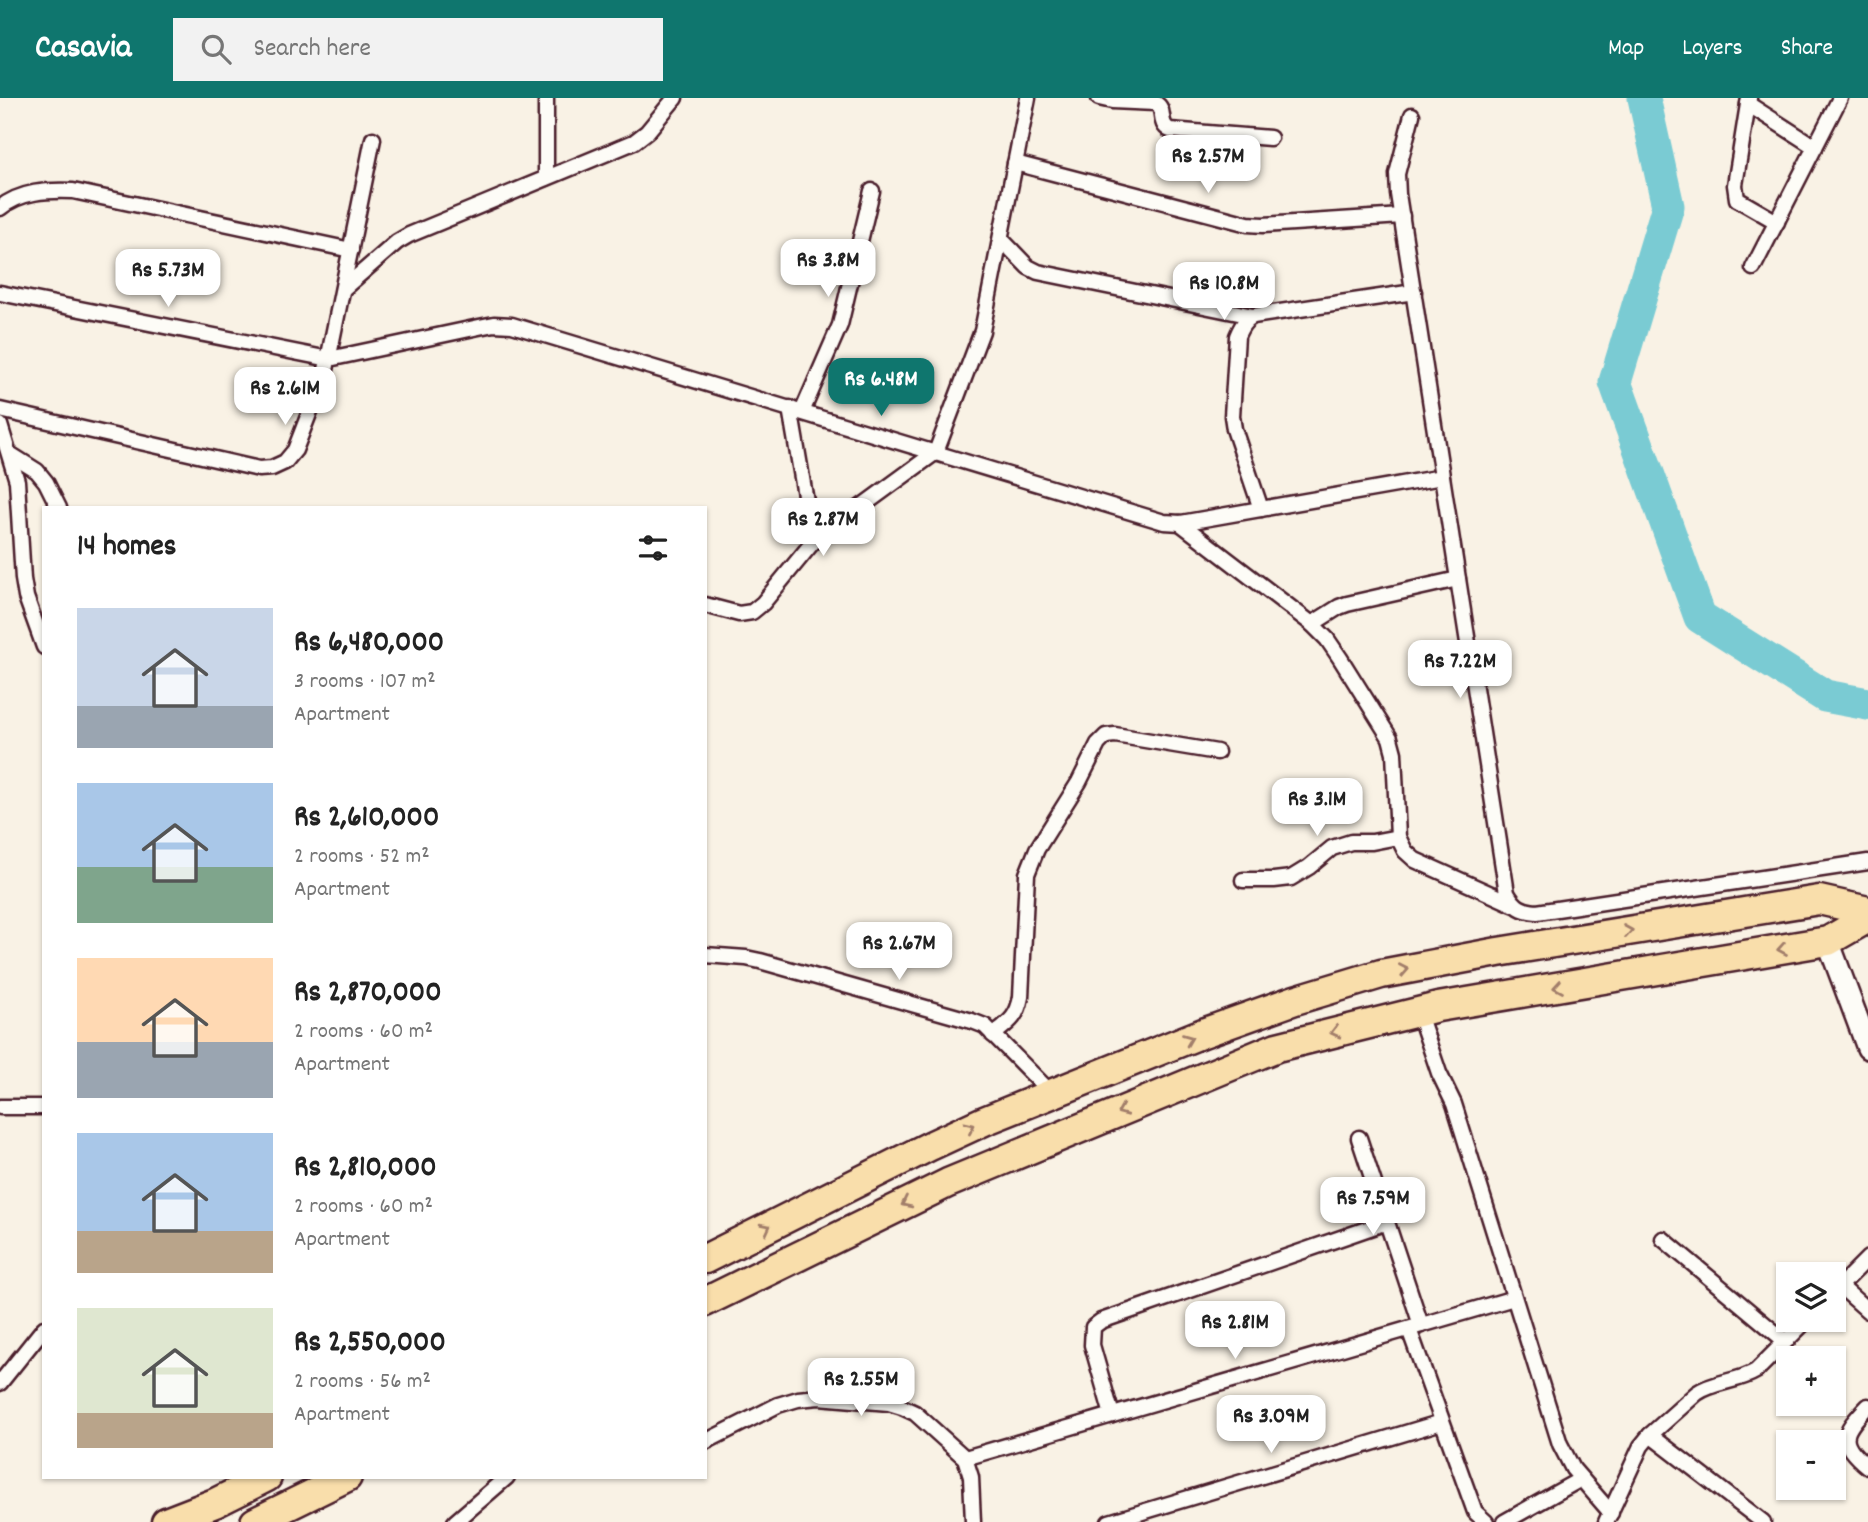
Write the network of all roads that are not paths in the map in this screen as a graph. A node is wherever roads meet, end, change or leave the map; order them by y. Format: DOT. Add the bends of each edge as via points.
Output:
graph roads {
  1 [pos="546,98"];
  2 [pos="675,98"];
  3 [pos="1028,98"];
  4 [pos="1099,98"];
  5 [pos="1840,98"];
  6 [pos="1748,101"];
  7 [pos="1412,115"];
  8 [pos="1270,138"];
  9 [pos="373,139"];
  10 [pos="1815,147"];
  11 [pos="1016,163"];
  12 [pos="546,178"];
  13 [pos="872,191"];
  14 [pos="0,208"];
  15 [pos="1402,216"];
  16 [pos="1777,222"];
  17 [pos="1001,239"];
  18 [pos="351,250"];
  19 [pos="1753,268"];
  20 [pos="343,289"];
  21 [pos="1414,292"];
  22 [pos="0,293"];
  23 [pos="1253,316"];
  24 [pos="329,359"];
  25 [pos="0,410"];
  26 [pos="796,410"];
  27 [pos="0,425"];
  28 [pos="936,452"];
  29 [pos="10,454"];
  30 [pos="1442,477"];
  31 [pos="58,506"];
  32 [pos="1261,509"];
  33 [pos="1180,523"];
  34 [pos="813,542"];
  35 [pos="1458,579"];
  36 [pos="707,606"];
  37 [pos="1312,624"];
  38 [pos="42,641"];
  39 [pos="1217,752"];
  40 [pos="1398,837"];
  41 [pos="1868,862"];
  42 [pos="1243,880"];
  43 [pos="1513,904"];
  44 [pos="1868,911"];
  45 [pos="1868,918"];
  46 [pos="1828,941"];
  47 [pos="707,955"];
  48 [pos="1418,1011"];
  49 [pos="993,1035"];
  50 [pos="1868,1048"];
  51 [pos="1051,1093"];
  52 [pos="0,1107"];
  53 [pos="42,1107"];
  54 [pos="1359,1138"];
  55 [pos="1387,1222"];
  56 [pos="1662,1238"];
  57 [pos="707,1258"];
  58 [pos="1868,1258"];
  59 [pos="1846,1280"];
  60 [pos="1846,1295"];
  61 [pos="1514,1298"];
  62 [pos="707,1300"];
  63 [pos="1868,1311"];
  64 [pos="1415,1327"];
  65 [pos="42,1331"];
  66 [pos="1794,1332"];
  67 [pos="1785,1341"];
  68 [pos="0,1384"];
  69 [pos="1868,1406"];
  70 [pos="1112,1415"];
  71 [pos="1442,1422"];
  72 [pos="1650,1435"];
  73 [pos="707,1441"];
  74 [pos="965,1458"];
  75 [pos="1868,1467"];
  76 [pos="263,1479"];
  77 [pos="343,1479"];
  78 [pos="505,1479"];
  79 [pos="1581,1479"];
  80 [pos="1609,1517"];
  81 [pos="166,1522"];
  82 [pos="255,1522"];
  83 [pos="455,1522"];
  84 [pos="972,1522"];
  85 [pos="1109,1522"];
  86 [pos="1486,1522"];
  87 [pos="1504,1522"];
  88 [pos="1763,1522"];
  1 -- 12 [label="street"];
  2 -- 12 [label="street" via="634,142"];
  3 -- 11 [label="street"];
  4 -- 8 [label="street" via="1156,103 1170,130"];
  5 -- 10 [label="street"];
  6 -- 10 [label="street"];
  6 -- 16 [label="street" via="1735,185 1737,199"];
  7 -- 15 [label="street" via="1397,174"];
  9 -- 18 [label="street"];
  10 -- 16 [label="street"];
  11 -- 15 [label="street" via="1248,224"];
  11 -- 17 [label="street"];
  12 -- 20 [label="street" via="409,235"];
  13 -- 26 [label="street" via="840,325"];
  14 -- 18 [label="street" via="27,194 73,191"];
  15 -- 21 [label="street"];
  16 -- 19 [label="street"];
  17 -- 23 [label="street" via="1038,272"];
  17 -- 28 [label="street" via="982,331"];
  18 -- 20 [label="street"];
  20 -- 24 [label="street"];
  21 -- 23 [label="street"];
  21 -- 30 [label="street"];
  22 -- 24 [label="street"];
  23 -- 32 [label="street" via="1237,336 1232,416"];
  24 -- 25 [label="street" via="295,450 272,468 259,469"];
  24 -- 26 [label="street" via="494,324 512,325"];
  26 -- 28 [label="street"];
  26 -- 34 [label="street"];
  27 -- 29 [label="street"];
  28 -- 33 [label="street" via="1164,522"];
  28 -- 34 [label="street"];
  29 -- 31 [label="street" via="37,471"];
  29 -- 38 [label="street" via="17,481 26,597"];
  30 -- 32 [label="street"];
  30 -- 35 [label="street"];
  32 -- 33 [label="street"];
  33 -- 37 [label="street"];
  34 -- 36 [label="street" via="752,612 739,614"];
  35 -- 37 [label="street" via="1348,604"];
  35 -- 43 [label="street" via="1507,893"];
  37 -- 40 [label="street" via="1327,639 1390,738"];
  39 -- 49 [label="street" via="1115,735 1098,744 1027,874 1021,997 1014,1018"];
  40 -- 42 [label="street" via="1332,848 1291,878"];
  40 -- 43 [label="street" via="1415,860"];
  41 -- 43 [label="street" via="1537,912"];
  51 -- 44 [label="highway, one-way" via="1214,1029 1381,974 1819,900"];
  45 -- 46 [label="highway"];
  46 -- 48 [label="highway, one-way"];
  46 -- 50 [label="street"];
  47 -- 49 [label="street" via="760,961 972,1021"];
  48 -- 61 [label="street" via="1454,1104"];
  48 -- 62 [label="highway, one-way" via="1264,1052 948,1183"];
  49 -- 51 [label="street"];
  57 -- 51 [label="highway, one-way" via="930,1146"];
  52 -- 53 [label="street"];
  54 -- 55 [label="street"];
  55 -- 64 [label="street"];
  55 -- 70 [label="street" via="1101,1321 1093,1327 1092,1345"];
  56 -- 67 [label="street"];
  58 -- 59 [label="street"];
  60 -- 63 [label="street"];
  61 -- 64 [label="street"];
  61 -- 79 [label="street" via="1560,1444"];
  64 -- 70 [label="street"];
  64 -- 71 [label="street"];
  65 -- 68 [label="street"];
  66 -- 67 [label="street"];
  67 -- 72 [label="street" via="1756,1371 1697,1393"];
  69 -- 75 [label="street" via="1846,1434 1848,1447"];
  70 -- 74 [label="street"];
  71 -- 85 [label="street"];
  71 -- 86 [label="street" via="1475,1512"];
  72 -- 80 [label="street" via="1635,1457"];
  72 -- 88 [label="street"];
  73 -- 74 [label="street" via="778,1405 819,1397 888,1404 915,1413"];
  74 -- 84 [label="street" via="971,1476"];
  76 -- 81 [label="highway"];
  77 -- 82 [label="highway"];
  78 -- 83 [label="street"];
  79 -- 80 [label="street"];
  79 -- 87 [label="street"];
}
